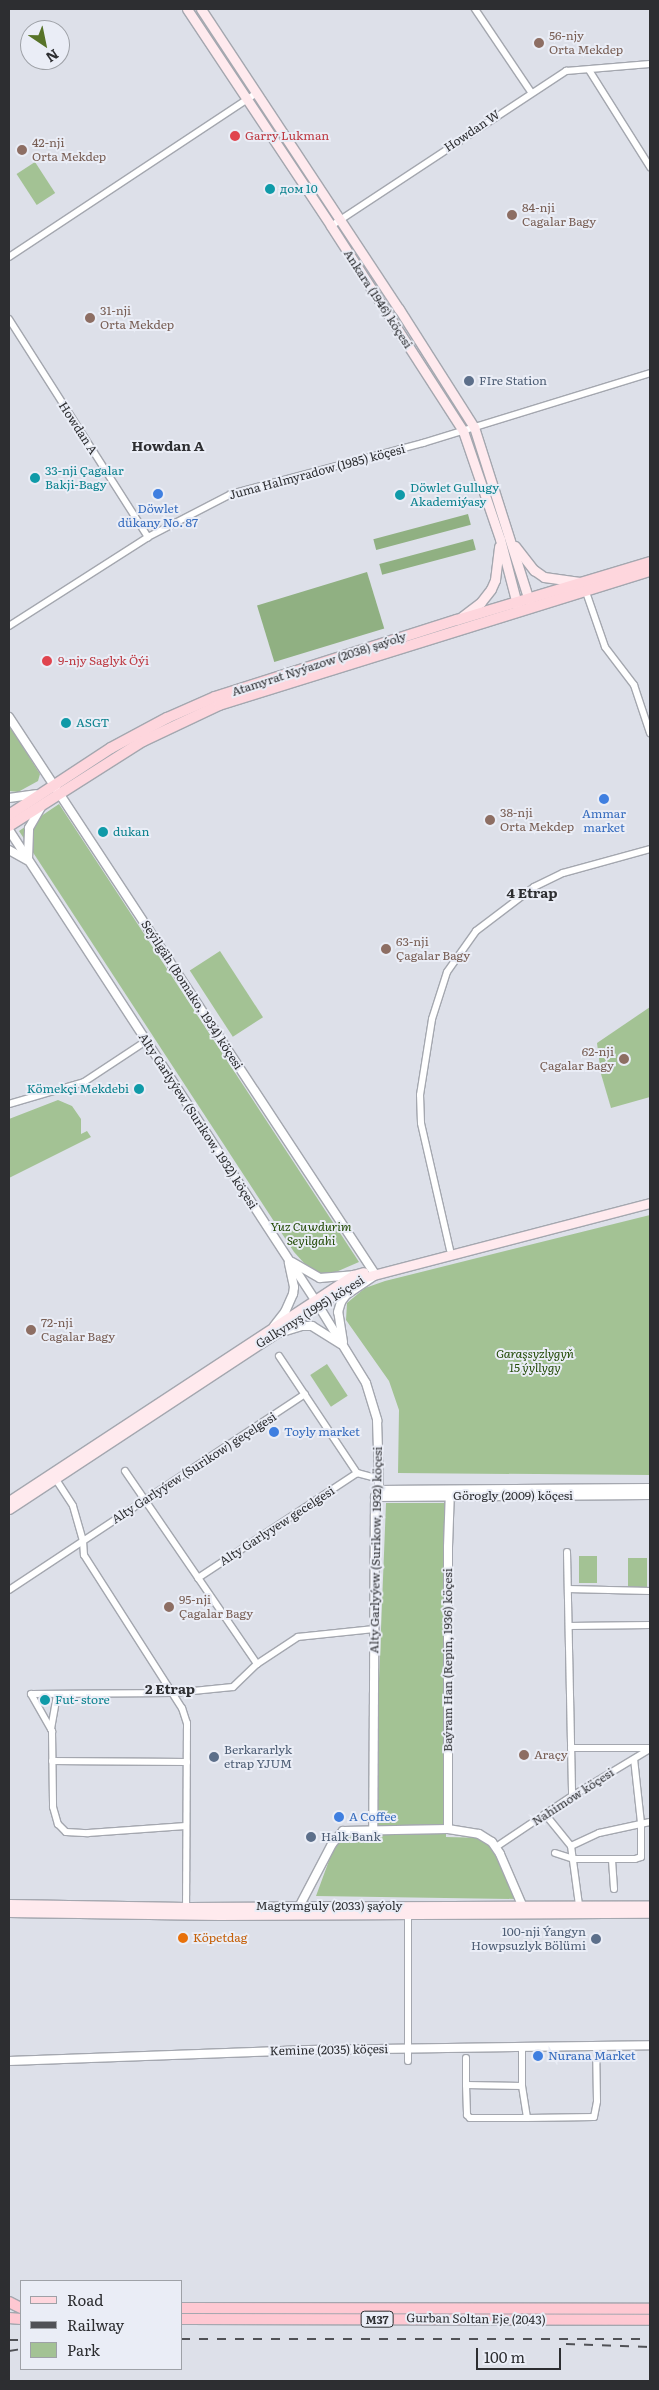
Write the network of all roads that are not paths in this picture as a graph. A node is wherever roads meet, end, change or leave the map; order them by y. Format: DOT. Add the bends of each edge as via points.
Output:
graph roads {
  1 [pos="186,9"];
  2 [pos="201,9"];
  3 [pos="475,9"];
  4 [pos="650,64"];
  5 [pos="589,70"];
  6 [pos="530,92"];
  7 [pos="257,93"];
  8 [pos="247,100"];
  9 [pos="650,167"];
  10 [pos="340,220"];
  11 [pos="331,226"];
  12 [pos="9,257"];
  13 [pos="9,319"];
  14 [pos="650,374"];
  15 [pos="474,427"];
  16 [pos="463,431"];
  17 [pos="148,537"];
  18 [pos="504,537"];
  19 [pos="650,562"];
  20 [pos="650,571"];
  21 [pos="585,587"];
  22 [pos="528,598"];
  23 [pos="516,602"];
  24 [pos="532,609"];
  25 [pos="519,613"];
  26 [pos="457,620"];
  27 [pos="9,626"];
  28 [pos="9,717"];
  29 [pos="650,733"];
  30 [pos="53,790"];
  31 [pos="9,798"];
  32 [pos="43,804"];
  33 [pos="9,815"];
  34 [pos="9,826"];
  35 [pos="9,830"];
  36 [pos="650,849"];
  37 [pos="9,850"];
  38 [pos="28,861"];
  39 [pos="146,1041"];
  40 [pos="9,1104"];
  41 [pos="650,1199"];
  42 [pos="650,1203"];
  43 [pos="450,1250"];
  44 [pos="288,1259"];
  45 [pos="376,1272"];
  46 [pos="353,1275"];
  47 [pos="316,1302"];
  48 [pos="273,1331"];
  49 [pos="344,1346"];
  50 [pos="279,1356"];
  51 [pos="305,1394"];
  52 [pos="125,1471"];
  53 [pos="357,1473"];
  54 [pos="55,1478"];
  55 [pos="379,1479"];
  56 [pos="650,1488"];
  57 [pos="450,1493"];
  58 [pos="377,1494"];
  59 [pos="650,1495"];
  60 [pos="145,1500"];
  61 [pos="9,1501"];
  62 [pos="9,1509"];
  63 [pos="83,1541"];
  64 [pos="567,1552"];
  65 [pos="198,1578"];
  66 [pos="568,1589"];
  67 [pos="9,1590"];
  68 [pos="650,1591"];
  69 [pos="650,1625"];
  70 [pos="569,1626"];
  71 [pos="374,1630"];
  72 [pos="257,1664"];
  73 [pos="172,1693"];
  74 [pos="57,1695"];
  75 [pos="51,1729"];
  76 [pos="571,1748"];
  77 [pos="650,1748"];
  78 [pos="634,1759"];
  79 [pos="52,1761"];
  80 [pos="187,1762"];
  81 [pos="572,1796"];
  82 [pos="545,1814"];
  83 [pos="650,1822"];
  84 [pos="641,1824"];
  85 [pos="186,1826"];
  86 [pos="448,1829"];
  87 [pos="373,1830"];
  88 [pos="571,1846"];
  89 [pos="496,1847"];
  90 [pos="555,1853"];
  91 [pos="574,1859"];
  92 [pos="612,1860"];
  93 [pos="614,1889"];
  94 [pos="9,1904"];
  95 [pos="579,1905"];
  96 [pos="650,1905"];
  97 [pos="300,1906"];
  98 [pos="186,1907"];
  99 [pos="521,1909"];
  100 [pos="9,1912"];
  101 [pos="650,1912"];
  102 [pos="408,1914"];
  103 [pos="650,2045"];
  104 [pos="522,2047"];
  105 [pos="408,2049"];
  106 [pos="466,2058"];
  107 [pos="9,2061"];
  108 [pos="408,2061"];
  109 [pos="596,2062"];
  110 [pos="466,2085"];
  111 [pos="522,2086"];
  112 [pos="527,2118"];
  113 [pos="182,2308"];
  114 [pos="650,2309"];
  115 [pos="182,2319"];
  116 [pos="650,2320"];
  1 -- 8 [label="main road, Ankara (1946) köçesi"];
  2 -- 7 [label="main road, Ankara (1946) köçesi"];
  3 -- 6 [label="street"];
  4 -- 5 [label="street"];
  5 -- 6 [label="street, Howdan W" via="566,71"];
  5 -- 9 [label="street"];
  6 -- 10 [label="street, Howdan W"];
  7 -- 8 [label="street"];
  7 -- 10 [label="main road, Ankara (1946) köçesi"];
  8 -- 11 [label="main road, Ankara (1946) köçesi"];
  8 -- 12 [label="street"];
  10 -- 11 [label="street, Howdan W"];
  10 -- 15 [label="main road, Ankara (1946) köçesi"];
  11 -- 16 [label="main road, Ankara (1946) köçesi"];
  13 -- 17 [label="street, Howdan A"];
  14 -- 15 [label="street, Juma Halmyradow (1985) köçesi"];
  15 -- 16 [label="street, Juma Halmyradow (1985) köçesi"];
  15 -- 18 [label="main road, Ankara (1946) köçesi"];
  16 -- 17 [label="street, Juma Halmyradow (1985) köçesi" via="231,494"];
  16 -- 18 [label="main road, Ankara (1946) köçesi"];
  17 -- 27 [label="street, Juma Halmyradow (1985) köçesi"];
  18 -- 21 [label="main road" via="544,577"];
  18 -- 22 [label="main road, Ankara (1946) köçesi"];
  18 -- 23 [label="main road, Ankara (1946) köçesi"];
  18 -- 26 [label="main road" via="491,589 481,602"];
  19 -- 21 [label="main road, Atamyrat Nyýazow (2038) şaýoly"];
  20 -- 21 [label="main road, Atamyrat Nyýazow (2038) şaýoly"];
  21 -- 22 [label="main road, Atamyrat Nyýazow (2038) şaýoly"];
  21 -- 24 [label="main road, Atamyrat Nyýazow (2038) şaýoly"];
  21 -- 29 [label="street" via="605,647 634,685"];
  22 -- 23 [label="main road, Atamyrat Nyýazow (2038) şaýoly"];
  22 -- 24 [label="main road, Ankara (1946) köçesi"];
  23 -- 25 [label="main road, Ankara (1946) köçesi"];
  23 -- 26 [label="main road, Atamyrat Nyýazow (2038) şaýoly"];
  24 -- 25 [label="main road, Atamyrat Nyýazow (2038) şaýoly"];
  25 -- 30 [label="main road, Atamyrat Nyýazow (2038) şaýoly" via="218,705"];
  26 -- 30 [label="main road, Atamyrat Nyýazow (2038) şaýoly" via="215,697 139,732"];
  28 -- 30 [label="street, Seýilgäh (Bomako, 1934) köçesi"];
  30 -- 31 [label="street"];
  30 -- 32 [label="main road, Atamyrat Nyýazow (2038) şaýoly"];
  30 -- 33 [label="main road, Atamyrat Nyýazow (2038) şaýoly"];
  30 -- 45 [label="street, Seýilgäh (Bomako, 1934) köçesi"];
  32 -- 34 [label="main road, Atamyrat Nyýazow (2038) şaýoly"];
  32 -- 38 [label="street, Atamyrat Nyýazow (2038) şaýoly" via="29,828"];
  35 -- 38 [label="street, Alty Garlyýew (Surikow, 1932) köçesi"];
  36 -- 43 [label="street" via="563,873 534,887 476,931 447,972 432,1019 420,1102 421,1123"];
  37 -- 38 [label="street, Alty Garlyýew (Surikow, 1932) köçesi"];
  38 -- 39 [label="street, Alty Garlyýew (Surikow, 1932) köçesi"];
  39 -- 40 [label="street" via="84,1082"];
  39 -- 44 [label="street, Alty Garlyýew (Surikow, 1932) köçesi"];
  41 -- 43 [label="main road, Galkynyş (1995) köçesi"];
  42 -- 45 [label="main road, Galkynyş (1995) köçesi"];
  43 -- 45 [label="main road, Galkynyş (1995) köçesi"];
  44 -- 46 [label="street" via="320,1278"];
  44 -- 47 [label="street, Alty Garlyýew (Surikow, 1932) köçesi"];
  44 -- 48 [label="street" via="293,1294"];
  45 -- 46 [label="main road, Galkynyş (1995) köçesi"];
  45 -- 47 [label="main road, Galkynyş (1995) köçesi"];
  45 -- 49 [label="street" via="340,1302 338,1312"];
  46 -- 47 [label="main road, Galkynyş (1995) köçesi"];
  47 -- 48 [label="main road, Galkynyş (1995) köçesi"];
  47 -- 49 [label="street, Alty Garlyýew (Surikow, 1932) köçesi"];
  48 -- 49 [label="street" via="312,1326"];
  48 -- 54 [label="main road, Galkynyş (1995) köçesi"];
  48 -- 61 [label="main road, Galkynyş (1995) köçesi"];
  49 -- 55 [label="street, Alty Garlyýew (Surikow, 1932) köçesi" via="362,1376 375,1410"];
  50 -- 51 [label="street"];
  51 -- 53 [label="street"];
  51 -- 60 [label="street, Alty Garlyýew (Surikow) geçelgesi"];
  52 -- 60 [label="street"];
  53 -- 55 [label="street"];
  53 -- 65 [label="street, Alty Garlyyew gecelgesi"];
  54 -- 62 [label="main road, Galkynyş (1995) köçesi"];
  54 -- 63 [label="street" via="73,1506"];
  55 -- 58 [label="street, Alty Garlyýew (Surikow, 1932) köçesi"];
  56 -- 57 [label="street, Görogly (2009) köçesi"];
  57 -- 58 [label="street, Görogly (2009) köçesi"];
  57 -- 59 [label="street, Görogly (2009) köçesi"];
  57 -- 86 [label="street, Baýram Han (Repin, 1936) köçesi"];
  58 -- 71 [label="street, Alty Garlyýew (Surikow, 1932) köçesi"];
  60 -- 63 [label="street, Alty Garlyýew (Surikow) geçelgesi"];
  60 -- 65 [label="street"];
  63 -- 67 [label="street, Alty Garlyýew (Surikow) geçelgesi"];
  63 -- 73 [label="street" via="84,1555"];
  64 -- 66 [label="street"];
  65 -- 72 [label="street"];
  66 -- 68 [label="street"];
  66 -- 70 [label="street"];
  69 -- 70 [label="street"];
  70 -- 76 [label="street"];
  71 -- 72 [label="street" via="298,1638"];
  71 -- 87 [label="street, Alty Garlyýew (Surikow, 1932) köçesi"];
  72 -- 73 [label="street" via="233,1687"];
  73 -- 74 [label="street"];
  73 -- 80 [label="street" via="187,1723"];
  74 -- 75 [label="street"];
  74 -- 75 [label="street" via="31,1694"];
  75 -- 79 [label="street"];
  76 -- 77 [label="street"];
  76 -- 81 [label="street"];
  77 -- 78 [label="street, Nahimow köçesi"];
  78 -- 81 [label="street, Nahimow köçesi"];
  78 -- 84 [label="street"];
  79 -- 80 [label="street"];
  79 -- 85 [label="street" via="55,1816 66,1832"];
  80 -- 85 [label="street"];
  81 -- 82 [label="street, Nahimow köçesi"];
  82 -- 88 [label="street"];
  82 -- 89 [label="street, Nahimow köçesi"];
  83 -- 84 [label="street"];
  84 -- 88 [label="street" via="599,1833"];
  84 -- 92 [label="street" via="641,1857"];
  85 -- 98 [label="street"];
  86 -- 87 [label="street"];
  86 -- 89 [label="street" via="479,1834"];
  87 -- 97 [label="street" via="343,1831 338,1836"];
  88 -- 91 [label="street"];
  89 -- 99 [label="street"];
  90 -- 91 [label="street"];
  91 -- 92 [label="street"];
  91 -- 95 [label="street"];
  92 -- 93 [label="street"];
  94 -- 98 [label="main road, Magtymguly (2033) şaýoly"];
  95 -- 96 [label="main road, Magtymguly (2033) şaýoly"];
  95 -- 99 [label="main road, Magtymguly (2033) şaýoly"];
  97 -- 98 [label="main road, Magtymguly (2033) şaýoly"];
  97 -- 99 [label="main road, Magtymguly (2033) şaýoly"];
  99 -- 101 [label="main road, Magtymguly (2033) şaýoly"];
  99 -- 102 [label="main road, Magtymguly (2033) şaýoly"];
  100 -- 102 [label="main road, Magtymguly (2033) şaýoly"];
  102 -- 105 [label="street"];
  103 -- 104 [label="street, Kemine (2035) köçesi"];
  104 -- 105 [label="street, Kemine (2035) köçesi"];
  104 -- 111 [label="street"];
  105 -- 107 [label="street, Kemine (2035) köçesi"];
  105 -- 108 [label="street"];
  106 -- 110 [label="street"];
  109 -- 112 [label="street" via="594,2117"];
  110 -- 111 [label="street"];
  110 -- 112 [label="street" via="468,2117"];
  111 -- 112 [label="street"];
  113 -- 114 [label="highway, Gurban Soltan Eje (2043) / M37"];
  115 -- 116 [label="highway, Gurban Soltan Eje (2043) / M37"];
}
